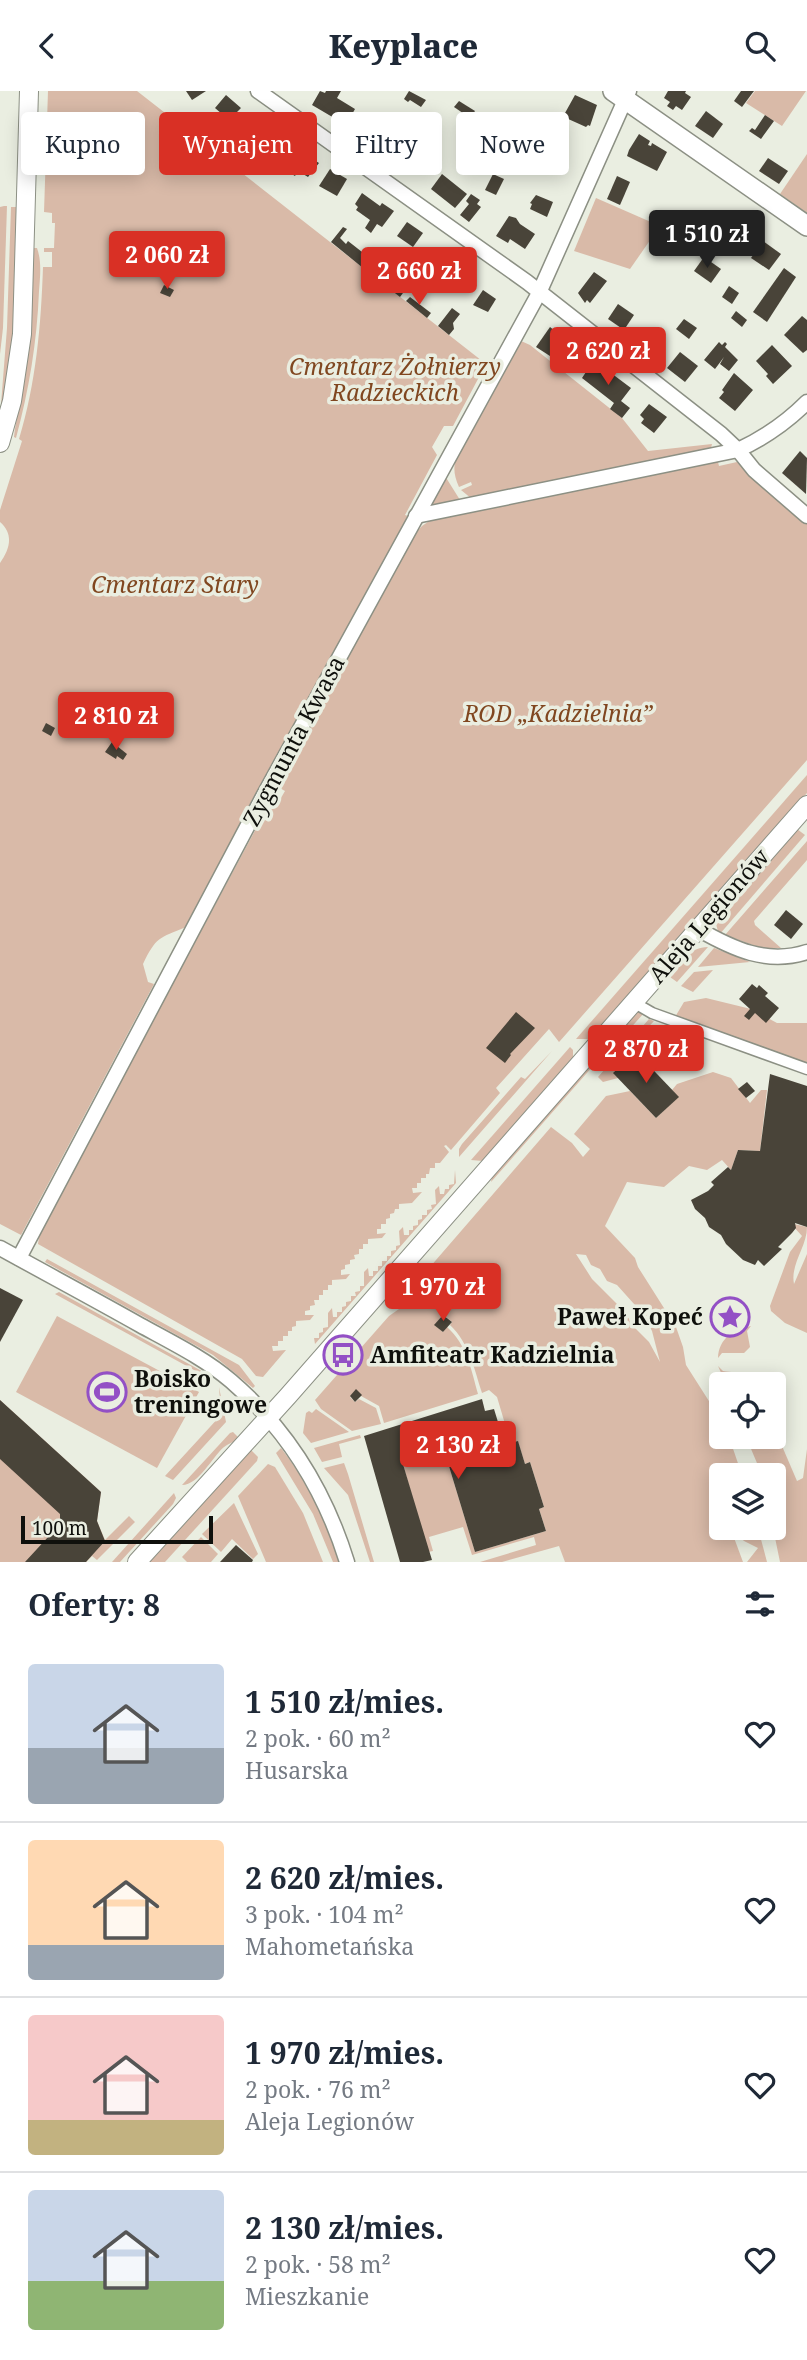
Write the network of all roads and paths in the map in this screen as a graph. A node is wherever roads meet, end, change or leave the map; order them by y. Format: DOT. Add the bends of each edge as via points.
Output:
graph roads {
  1 [pos="29,91"];
  2 [pos="258,91"];
  3 [pos="622,94"];
  4 [pos="807,226"];
  5 [pos="539,293"];
  6 [pos="807,402"];
  7 [pos="0,443"];
  8 [pos="738,450"];
  9 [pos="416,516"];
  10 [pos="807,516"];
  11 [pos="807,805"];
  12 [pos="698,929"];
  13 [pos="807,952"];
  14 [pos="633,1002"];
  15 [pos="807,1069"];
  16 [pos="0,1248"];
  17 [pos="19,1258"];
  18 [pos="268,1417"];
  19 [pos="137,1562"];
  20 [pos="347,1562"];
  1 -- 7 [label="street" via="22,334"];
  2 -- 5 [label="street"];
  3 -- 4 [label="main road"];
  3 -- 5 [label="street, Zygmunta Kwasa"];
  5 -- 8 [label="street"];
  5 -- 9 [label="street, Zygmunta Kwasa"];
  6 -- 8 [label="street"];
  8 -- 9 [label="street"];
  8 -- 10 [label="street"];
  9 -- 17 [label="street, Zygmunta Kwasa"];
  11 -- 12 [label="street, Aleja Legionów"];
  12 -- 13 [label="street" via="748,954 772,958"];
  12 -- 14 [label="street, Aleja Legionów"];
  14 -- 15 [label="street"];
  14 -- 18 [label="street, Aleja Legionów"];
  16 -- 17 [label="street"];
  17 -- 18 [label="street" via="214,1368"];
  18 -- 19 [label="street, Aleja Legionów"];
  18 -- 20 [label="street" via="312,1476"];
}
